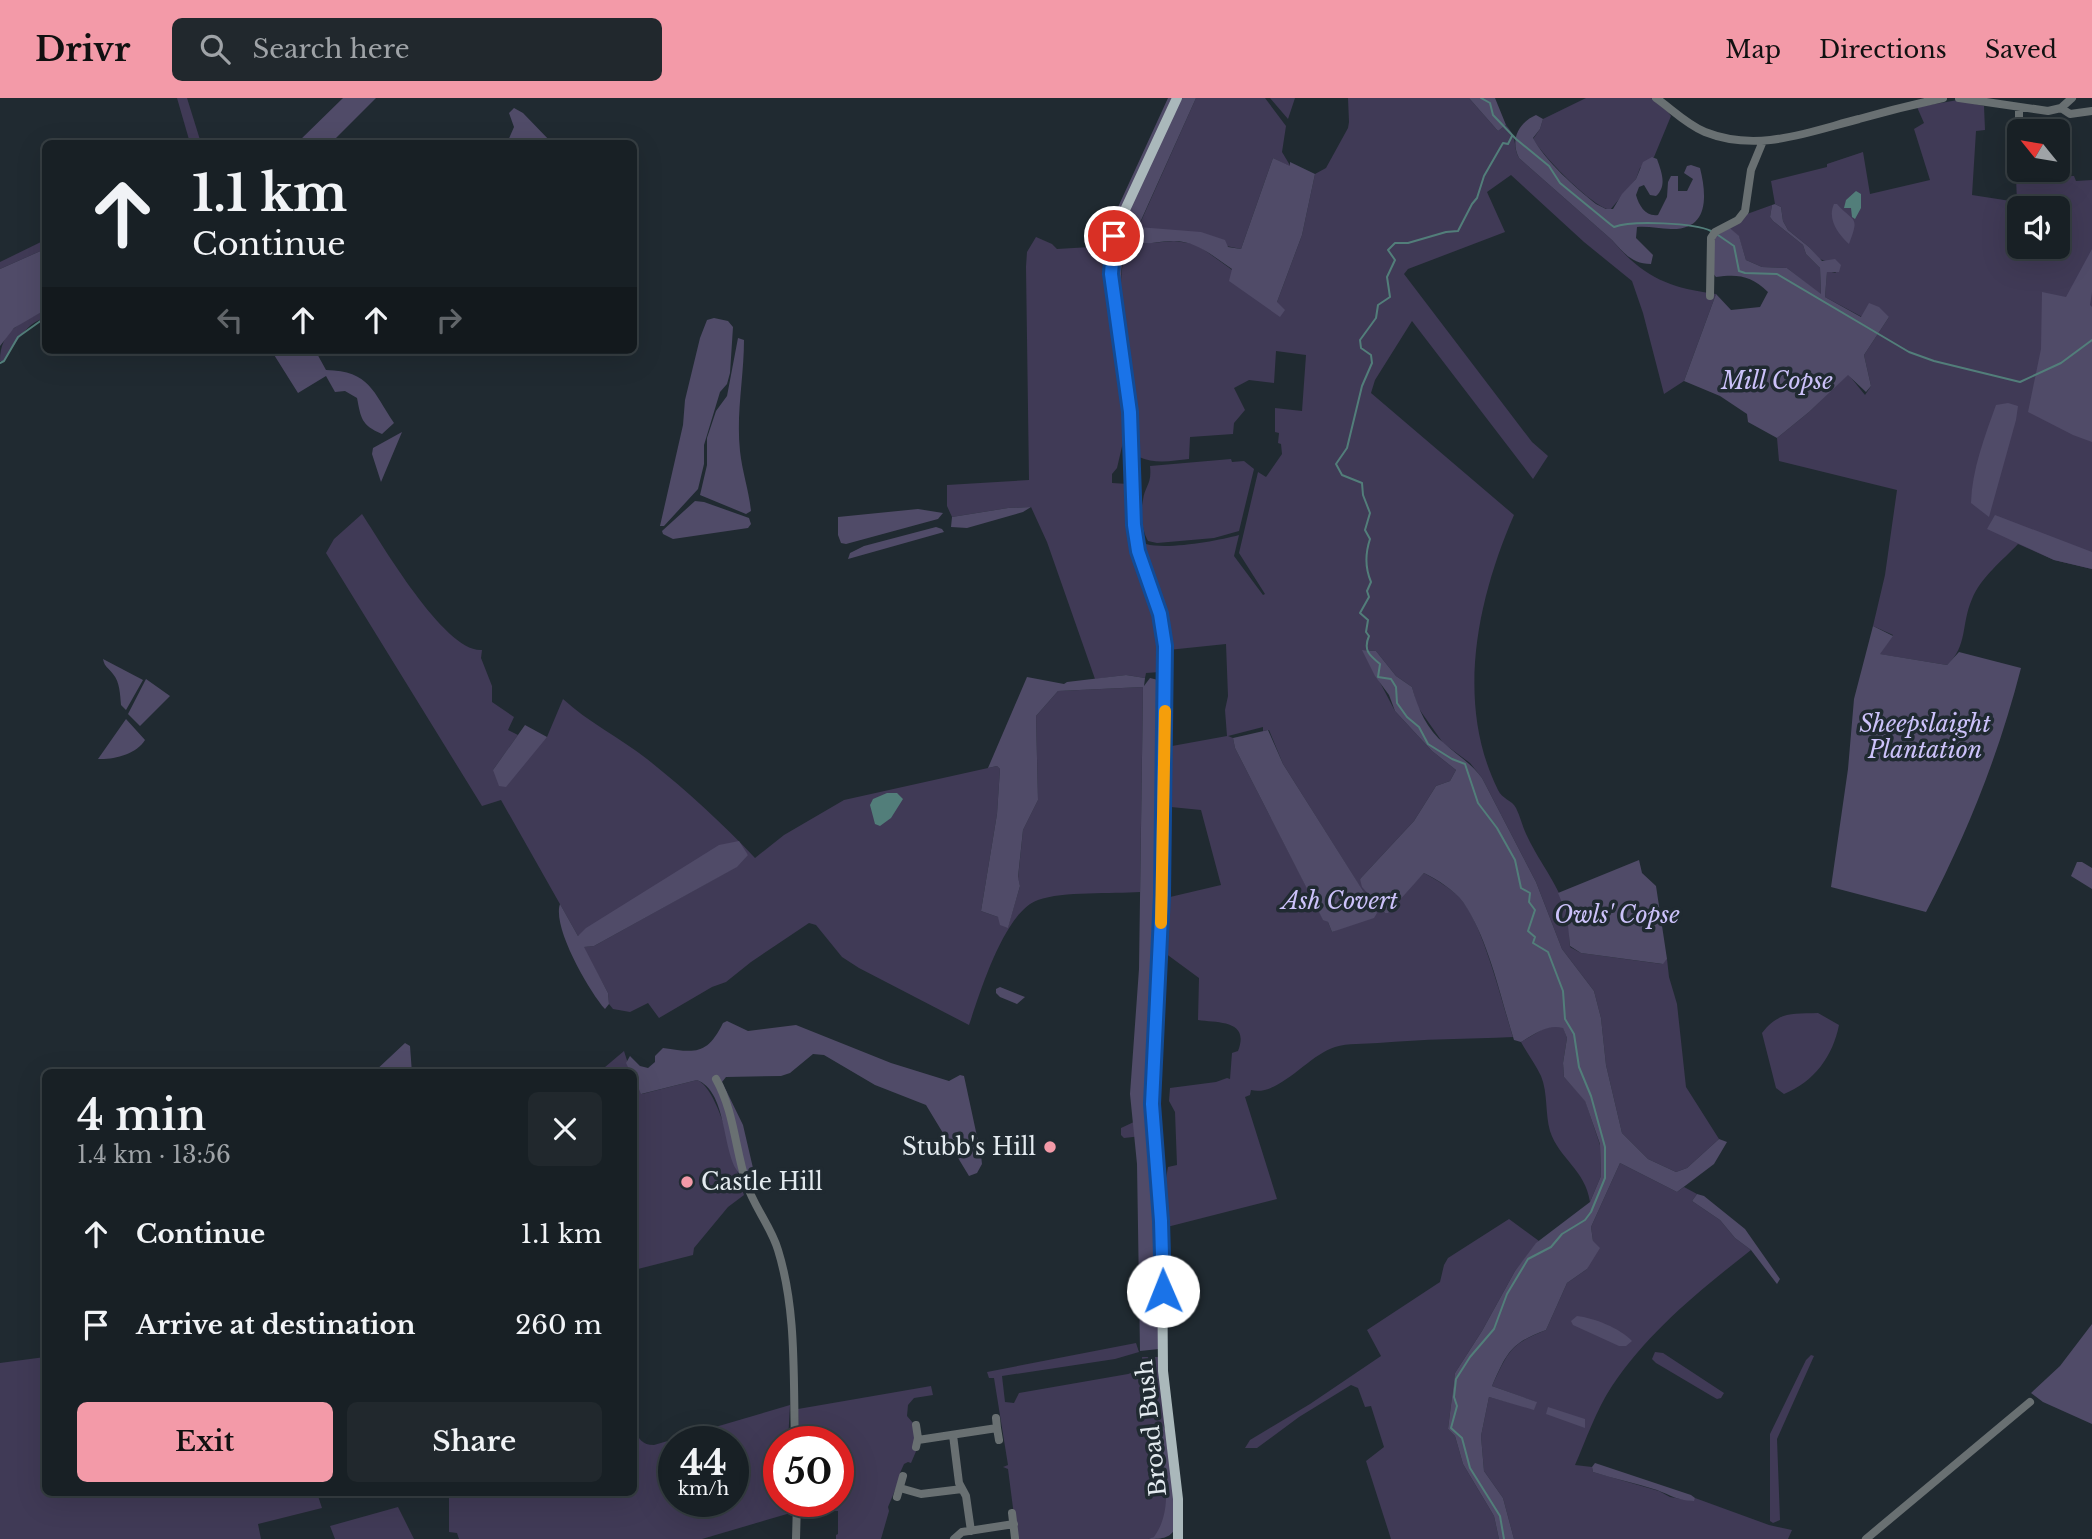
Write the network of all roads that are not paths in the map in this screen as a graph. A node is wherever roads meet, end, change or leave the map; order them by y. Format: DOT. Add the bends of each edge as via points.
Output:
graph roads {
  1 [pos="1177,98"];
  2 [pos="1656,98"];
  3 [pos="1943,98"];
  4 [pos="1959,98"];
  5 [pos="2072,98"];
  6 [pos="2019,109"];
  7 [pos="2060,109"];
  8 [pos="2092,110"];
  9 [pos="2019,119"];
  10 [pos="1763,141"];
  11 [pos="1710,296"];
  12 [pos="716,1079"];
  13 [pos="2029,1402"];
  14 [pos="996,1418"];
  15 [pos="916,1425"];
  16 [pos="795,1426"];
  17 [pos="997,1428"];
  18 [pos="953,1435"];
  19 [pos="999,1440"];
  20 [pos="904,1476"];
  21 [pos="900,1488"];
  22 [pos="962,1489"];
  23 [pos="897,1497"];
  24 [pos="1012,1513"];
  25 [pos="797,1517"];
  26 [pos="1014,1524"];
  27 [pos="971,1531"];
  28 [pos="1015,1538"];
  29 [pos="1175,1538"];
  30 [pos="796,1539"];
  31 [pos="954,1539"];
  32 [pos="1866,1539"];
  1 -- 29 [label="main road, Broad Bush" via="1112,243 1114,304 1132,436 1136,538 1156,597 1165,646 1152,1112 1162,1248 1163,1371 1178,1499"];
  2 -- 10 [label="street" via="1684,121 1707,132"];
  3 -- 10 [label="street" via="1814,133"];
  4 -- 6 [label="street"];
  5 -- 7 [label="street"];
  6 -- 7 [label="street"];
  6 -- 9 [label="street"];
  7 -- 8 [label="street" via="2070,114"];
  10 -- 11 [label="street" via="1751,170 1745,211 1711,238"];
  12 -- 16 [label="street" via="747,1186 773,1236 783,1268 793,1356"];
  13 -- 32 [label="street"];
  14 -- 17 [label="street"];
  15 -- 18 [label="street" via="917,1443"];
  17 -- 18 [label="street"];
  17 -- 19 [label="street"];
  18 -- 22 [label="street"];
  20 -- 21 [label="street"];
  21 -- 22 [label="street" via="919,1494"];
  21 -- 23 [label="street"];
  22 -- 27 [label="street"];
  24 -- 26 [label="street"];
  25 -- 30 [label="street"];
  26 -- 27 [label="street"];
  26 -- 28 [label="street"];
  27 -- 31 [label="street"];
}
